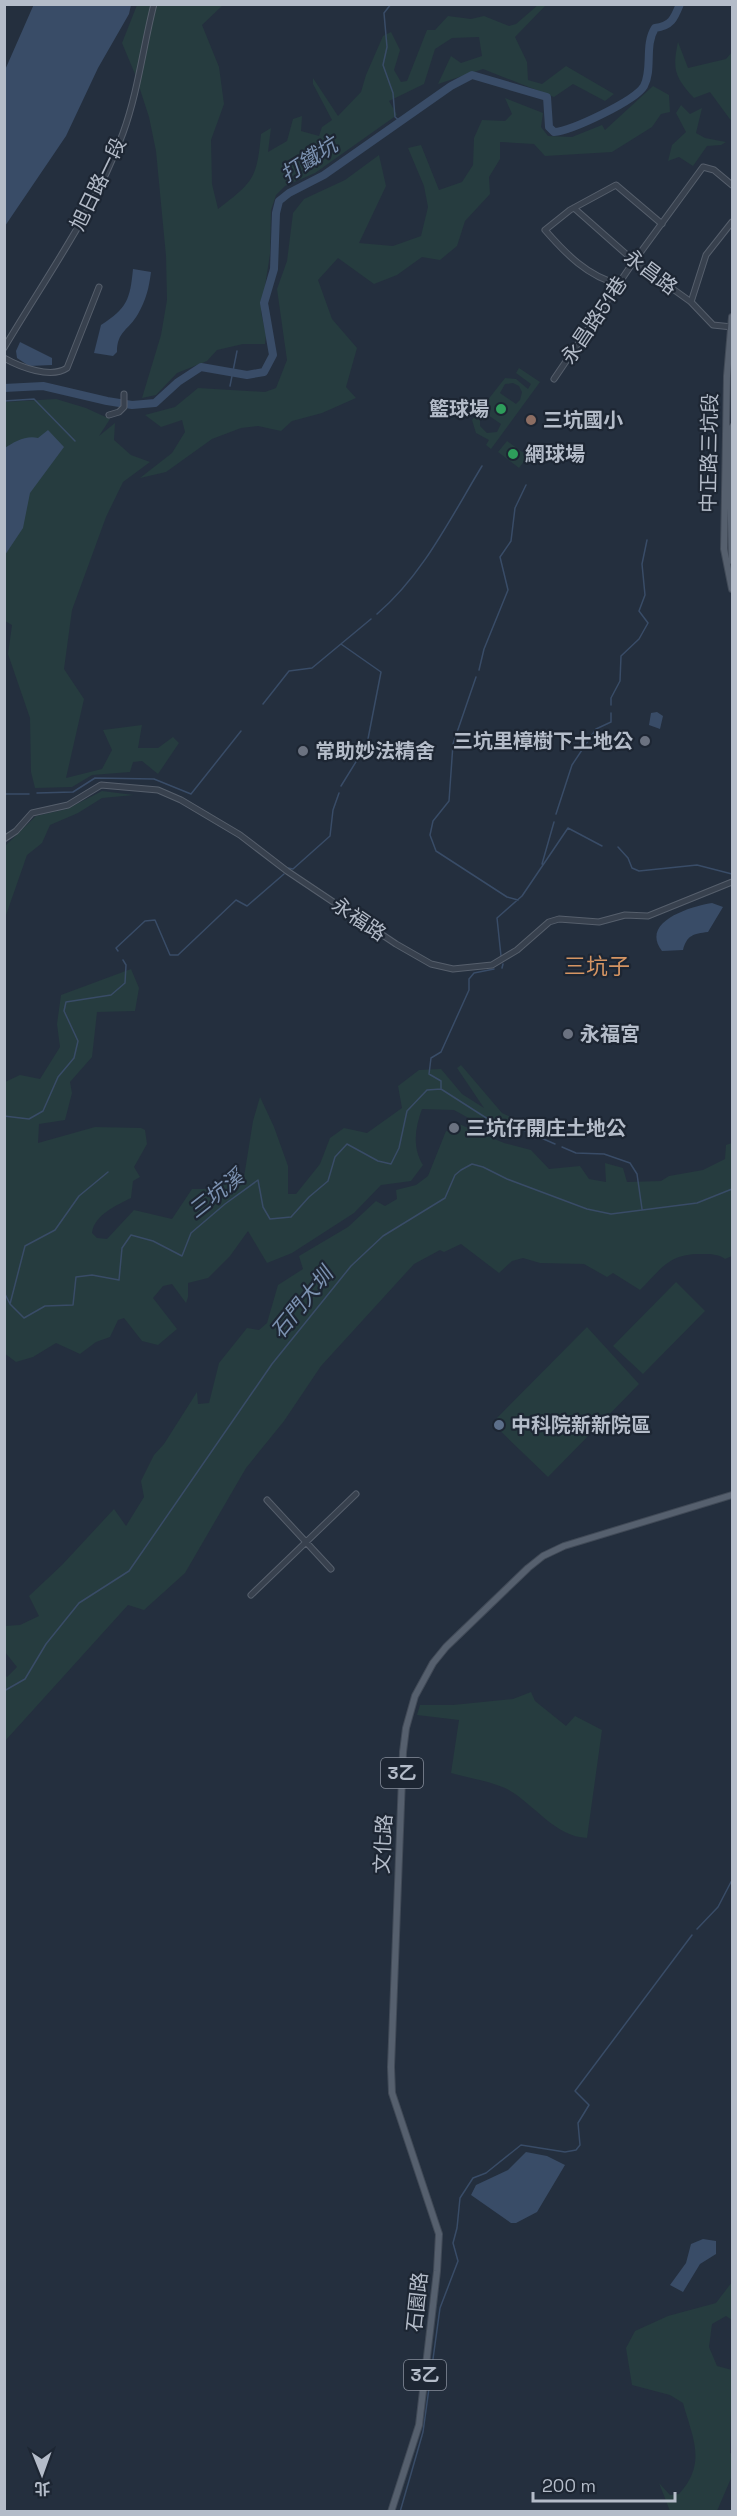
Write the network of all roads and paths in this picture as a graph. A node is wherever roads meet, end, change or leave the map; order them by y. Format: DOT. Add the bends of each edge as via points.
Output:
graph roads {
  1 [pos="154,4"];
  2 [pos="732,185"];
  3 [pos="574,208"];
  4 [pos="732,222"];
  5 [pos="662,224"];
  6 [pos="634,261"];
  7 [pos="619,284"];
  8 [pos="99,287"];
  9 [pos="691,302"];
  10 [pos="732,317"];
  11 [pos="732,327"];
  12 [pos="4,348"];
  13 [pos="4,358"];
  14 [pos="554,379"];
  15 [pos="124,394"];
  16 [pos="109,416"];
  17 [pos="732,427"];
  18 [pos="732,561"];
  19 [pos="732,589"];
  20 [pos="4,839"];
  21 [pos="732,882"];
  22 [pos="356,1494"];
  23 [pos="732,1495"];
  24 [pos="267,1500"];
  25 [pos="306,1542"];
  26 [pos="331,1569"];
  27 [pos="251,1595"];
  28 [pos="438,2235"];
  29 [pos="391,2511"];
  1 -- 12 [label="street, 旭日路一段" via="130,110 113,158 87,212"];
  2 -- 5 [label="street, 永昌路51巷" via="714,170 703,167"];
  3 -- 5 [label="street" via="616,185"];
  3 -- 6 [label="street, 永昌路"];
  3 -- 7 [label="street" via="545,230 572,259 600,278"];
  4 -- 9 [label="street" via="706,255"];
  5 -- 6 [label="street, 永昌路51巷"];
  6 -- 7 [label="street, 永昌路51巷"];
  6 -- 9 [label="street, 永昌路"];
  7 -- 14 [label="street, 永昌路51巷"];
  8 -- 13 [label="street" via="67,368 59,372 27,370"];
  9 -- 11 [label="street, 永昌路" via="713,325"];
  10 -- 11 [label="main road, 中正路三坑段"];
  11 -- 19 [label="main road, 中正路三坑段" via="727,376 724,549"];
  15 -- 16 [label="street" via="124,407"];
  17 -- 18 [label="main road, 中正路三坑段"];
  20 -- 21 [label="street, 永福路" via="32,813 68,805 101,785 158,790 240,835 396,944 431,964 453,969 479,968 503,960 549,922 599,922 625,915 648,916"];
  22 -- 25 [label="street"];
  23 -- 28 [label="main road, 文化路 / 3乙" via="564,1546 543,1556 446,1647 415,1696 403,1752 392,2093"];
  24 -- 25 [label="street"];
  25 -- 26 [label="street"];
  25 -- 27 [label="street"];
  28 -- 29 [label="main road, 石園路 / 3乙" via="419,2425"];
}
